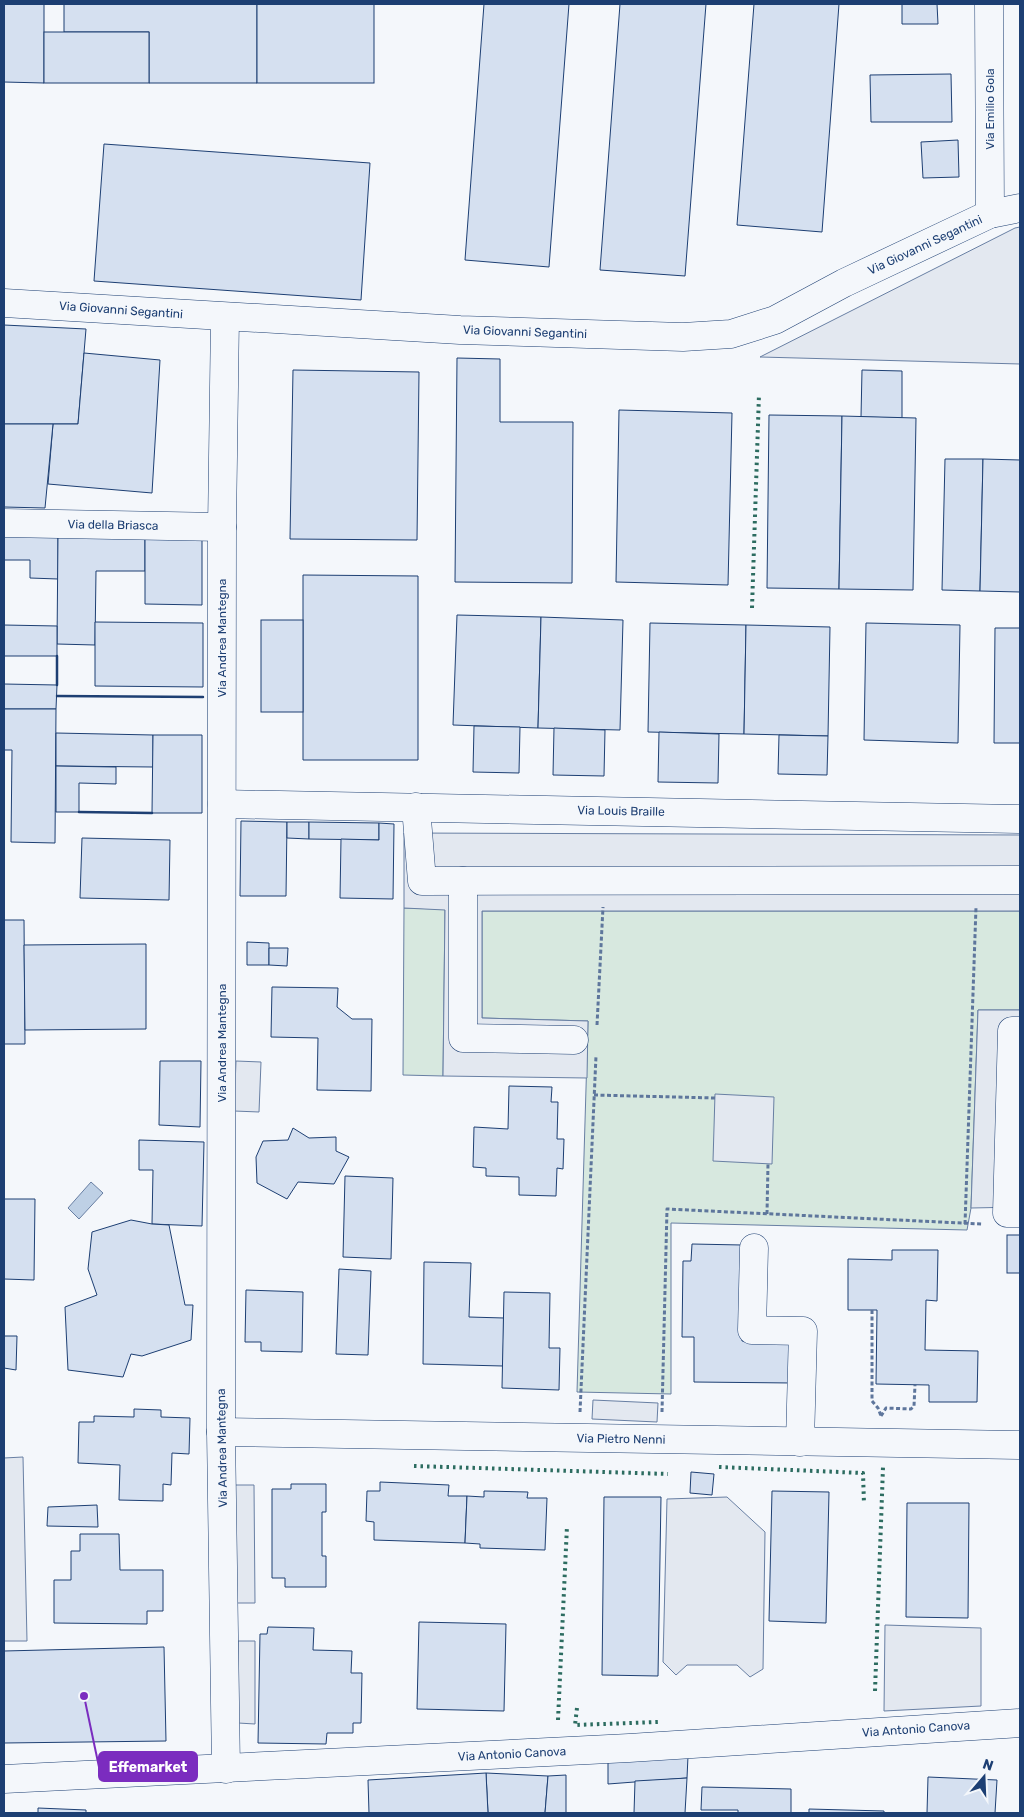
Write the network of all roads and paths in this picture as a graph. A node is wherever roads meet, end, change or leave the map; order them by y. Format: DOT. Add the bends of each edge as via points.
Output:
graph roads {
  1 [pos="989,4"];
  2 [pos="1020,208"];
  3 [pos="990,214"];
  4 [pos="4,302"];
  5 [pos="225,317"];
  6 [pos="4,523"];
  7 [pos="222,526"];
  8 [pos="222,804"];
  9 [pos="416,807"];
  10 [pos="1020,820"];
  11 [pos="976,880"];
  12 [pos="1020,880"];
  13 [pos="463,881"];
  14 [pos="604,881"];
  15 [pos="597,1027"];
  16 [pos="1020,1031"];
  17 [pos="585,1048"];
  18 [pos="594,1095"];
  19 [pos="715,1098"];
  20 [pos="768,1164"];
  21 [pos="1020,1213"];
  22 [pos="767,1214"];
  23 [pos="965,1224"];
  24 [pos="754,1248"];
  25 [pos="872,1310"];
  26 [pos="915,1385"];
  27 [pos="881,1417"];
  28 [pos="881,1422"];
  29 [pos="221,1432"];
  30 [pos="579,1438"];
  31 [pos="800,1442"];
  32 [pos="1020,1445"];
  33 [pos="1020,1723"];
  34 [pos="226,1769"];
  35 [pos="4,1779"];
  1 -- 3 [label="street, Via Emilio Gola"];
  2 -- 3 [label="street, Via Giovanni Segantini"];
  3 -- 5 [label="street, Via Giovanni Segantini" via="844,283 775,320 731,334 683,337 469,330"];
  4 -- 5 [label="street, Via Giovanni Segantini"];
  5 -- 7 [label="street, Via Andrea Mantegna"];
  6 -- 7 [label="street, Via della Briasca"];
  7 -- 8 [label="street, Via Andrea Mantegna"];
  8 -- 9 [label="street, Via Louis Braille"];
  8 -- 29 [label="street, Via Andrea Mantegna"];
  9 -- 10 [label="street, Via Louis Braille"];
  9 -- 13 [label="street" via="422,881"];
  11 -- 12 [label="street"];
  11 -- 14 [label="street"];
  11 -- 23 [label="path"];
  13 -- 14 [label="street"];
  13 -- 17 [label="street" via="463,1038"];
  14 -- 15 [label="path"];
  16 -- 21 [label="street" via="1012,1031 1007,1213"];
  17 -- 18 [label="path"];
  18 -- 19 [label="path"];
  18 -- 30 [label="path"];
  20 -- 22 [label="path"];
  24 -- 31 [label="street" via="752,1330 802,1331"];
  25 -- 27 [label="path" via="872,1401"];
  26 -- 27 [label="path" via="911,1409 886,1408"];
  27 -- 28 [label="path"];
  29 -- 30 [label="street, Via Pietro Nenni"];
  29 -- 34 [label="street, Via Andrea Mantegna"];
  30 -- 31 [label="street, Via Pietro Nenni"];
  31 -- 32 [label="street, Via Pietro Nenni"];
  33 -- 34 [label="street, Via Antonio Canova"];
  34 -- 35 [label="street, Via Antonio Canova"];
}
